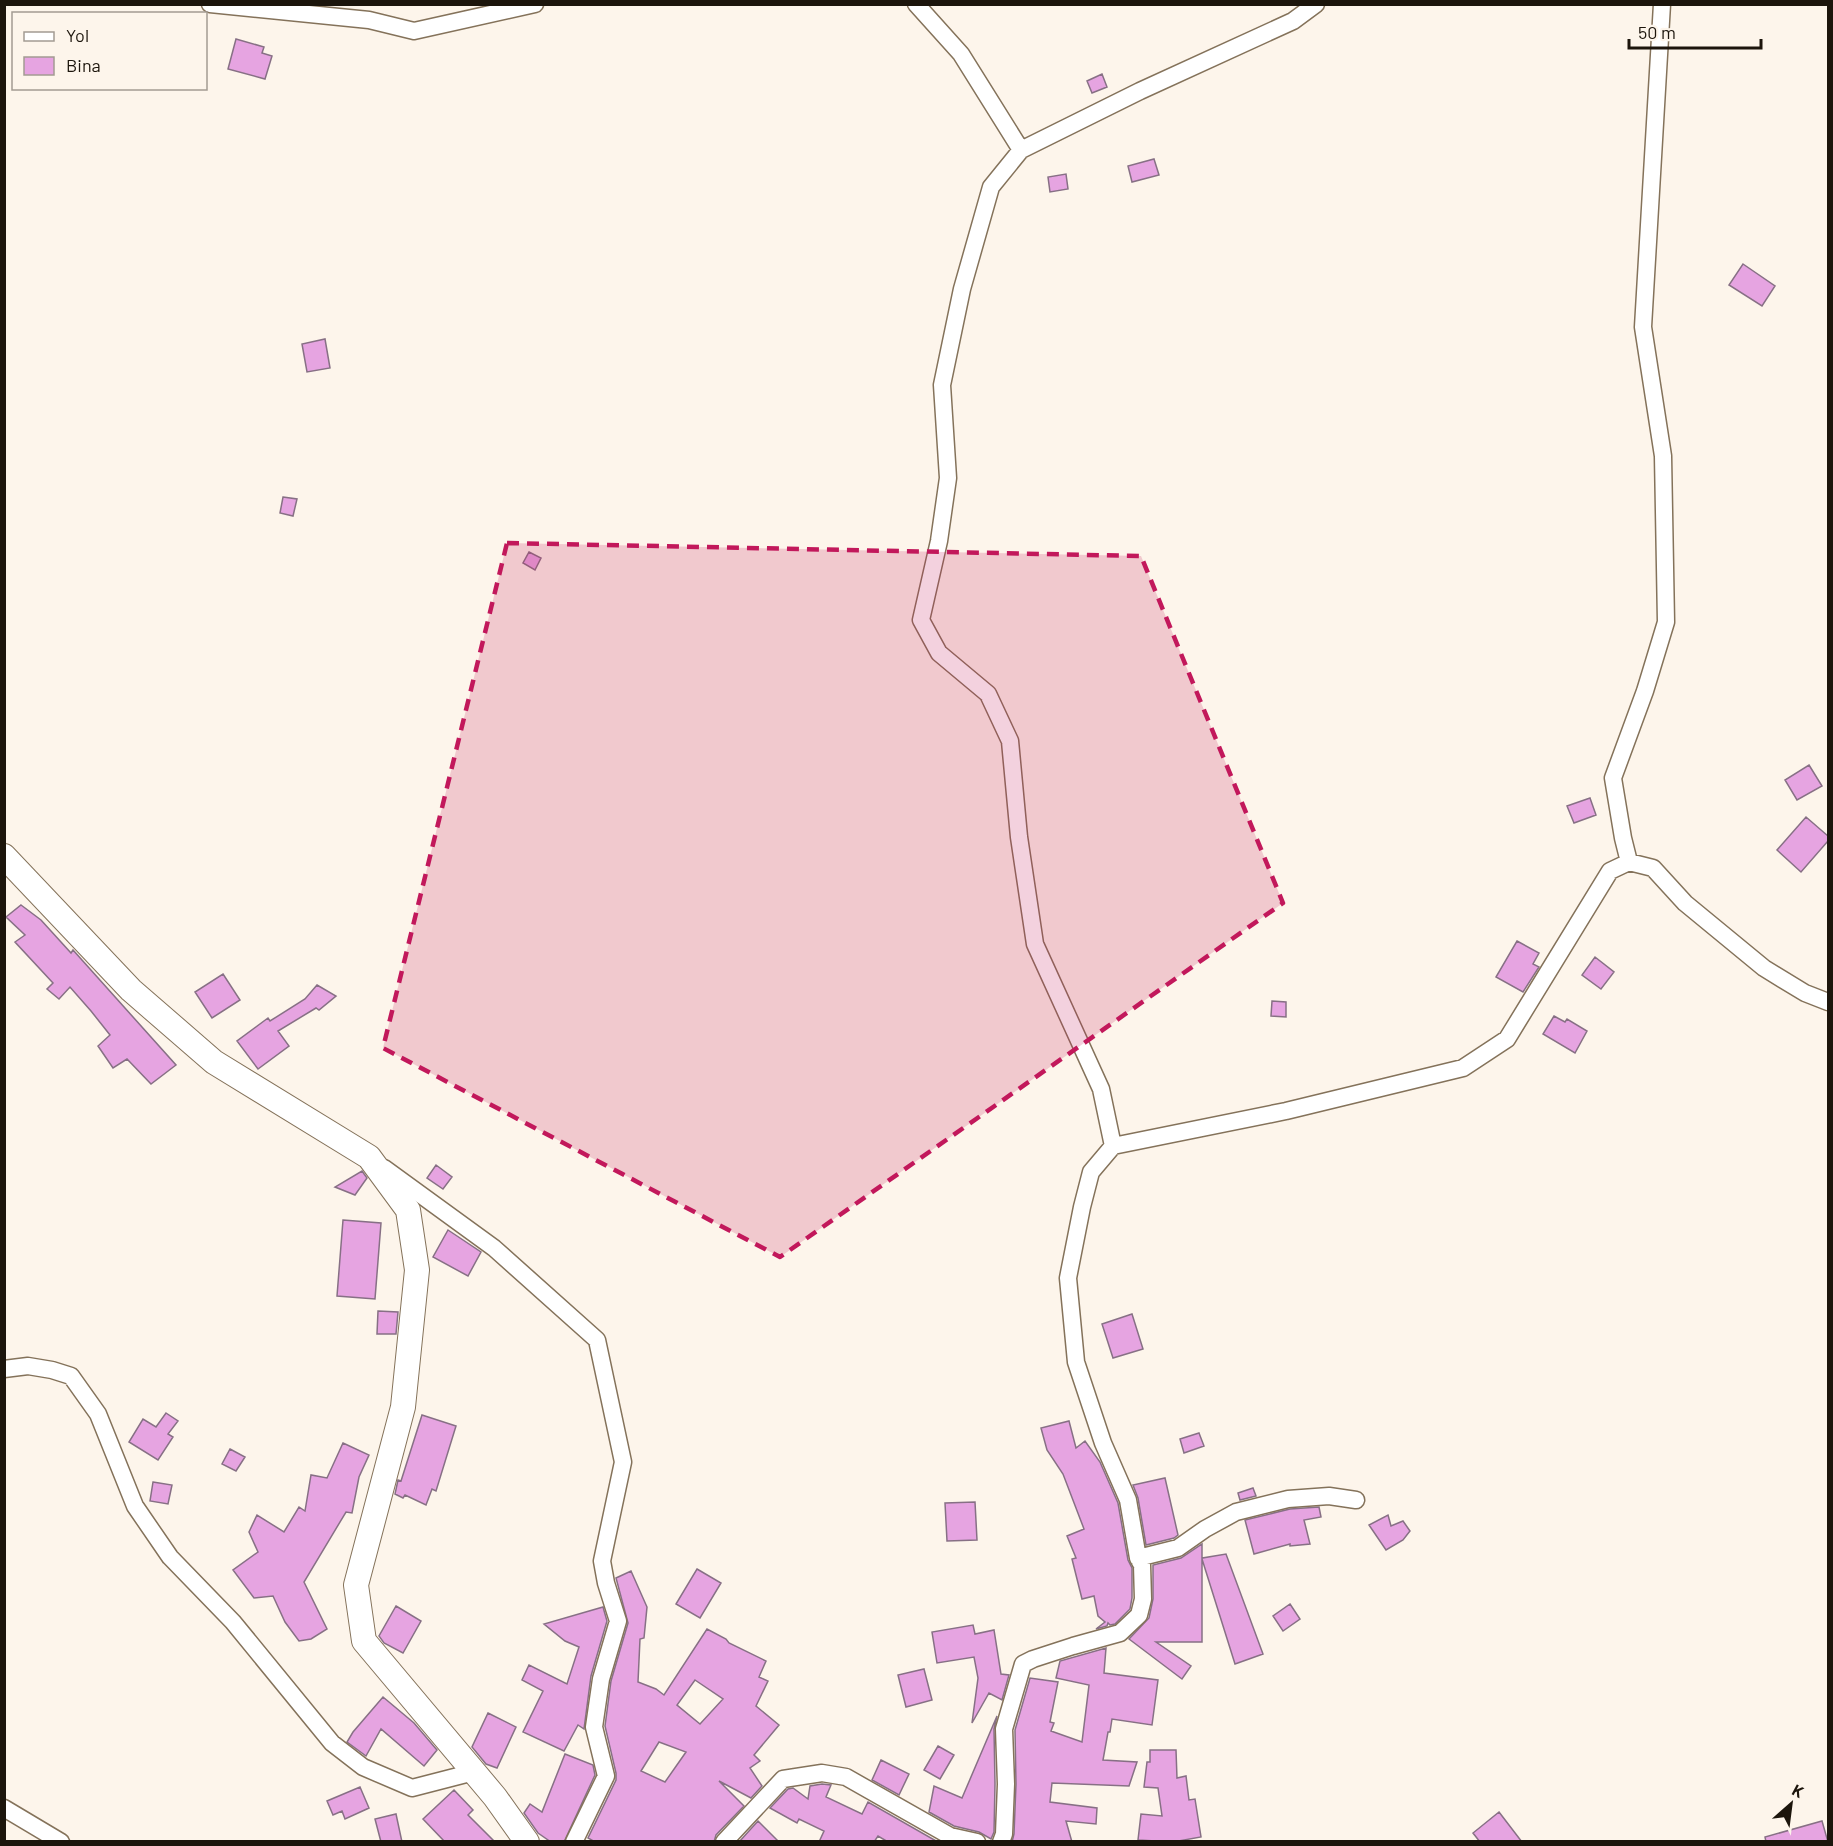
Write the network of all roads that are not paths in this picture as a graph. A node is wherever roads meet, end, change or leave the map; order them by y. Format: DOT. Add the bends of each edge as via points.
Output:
graph roads {
  1 [pos="210,4"];
  2 [pos="535,4"];
  3 [pos="916,4"];
  4 [pos="1316,4"];
  5 [pos="1662,4"];
  6 [pos="1022,150"];
  7 [pos="4,856"];
  8 [pos="1629,862"];
  9 [pos="1828,1002"];
  10 [pos="1113,1146"];
  11 [pos="369,1157"];
  12 [pos="4,1369"];
  13 [pos="1356,1500"];
  14 [pos="1138,1558"];
  15 [pos="474,1772"];
  16 [pos="4,1808"];
  17 [pos="950,1839"];
  18 [pos="61,1842"];
  19 [pos="527,1842"];
  20 [pos="574,1842"];
  21 [pos="724,1842"];
  22 [pos="978,1842"];
  23 [pos="1001,1842"];
  1 -- 2 [label="street" via="369,20 414,31"];
  3 -- 6 [label="street" via="961,54"];
  4 -- 6 [label="street" via="1293,21"];
  5 -- 8 [label="street" via="1643,327 1663,456 1666,622 1645,692 1612,778"];
  6 -- 10 [label="street" via="991,187 962,289 942,386 948,478 921,620 939,653 988,694 1010,741 1035,944 1101,1089"];
  7 -- 11 [label="main road" via="131,990 214,1062"];
  8 -- 9 [label="street" via="1653,868 1685,903 1764,968"];
  8 -- 10 [label="street" via="1610,871 1507,1039 1463,1068 1286,1111"];
  10 -- 14 [label="street" via="1091,1172 1068,1278 1076,1362 1103,1443 1128,1500"];
  11 -- 15 [label="main road" via="408,1210 417,1270 403,1407 356,1585 364,1641"];
  11 -- 20 [label="street" via="494,1248 597,1340 622,1462 602,1561 618,1621 594,1727 606,1776"];
  12 -- 15 [label="street" via="28,1366 71,1376 98,1414 135,1506 170,1557 233,1622 332,1743 363,1767 412,1788"];
  13 -- 14 [label="street" via="1288,1499 1236,1512 1178,1548"];
  14 -- 23 [label="street" via="1142,1565 1143,1599 1139,1615 1120,1633 1023,1664 1004,1729 1006,1794"];
  15 -- 19 [label="main road"];
  16 -- 18 [label="street"];
  17 -- 21 [label="street" via="846,1777 822,1773 783,1779"];
  17 -- 22 [label="street"];
}
